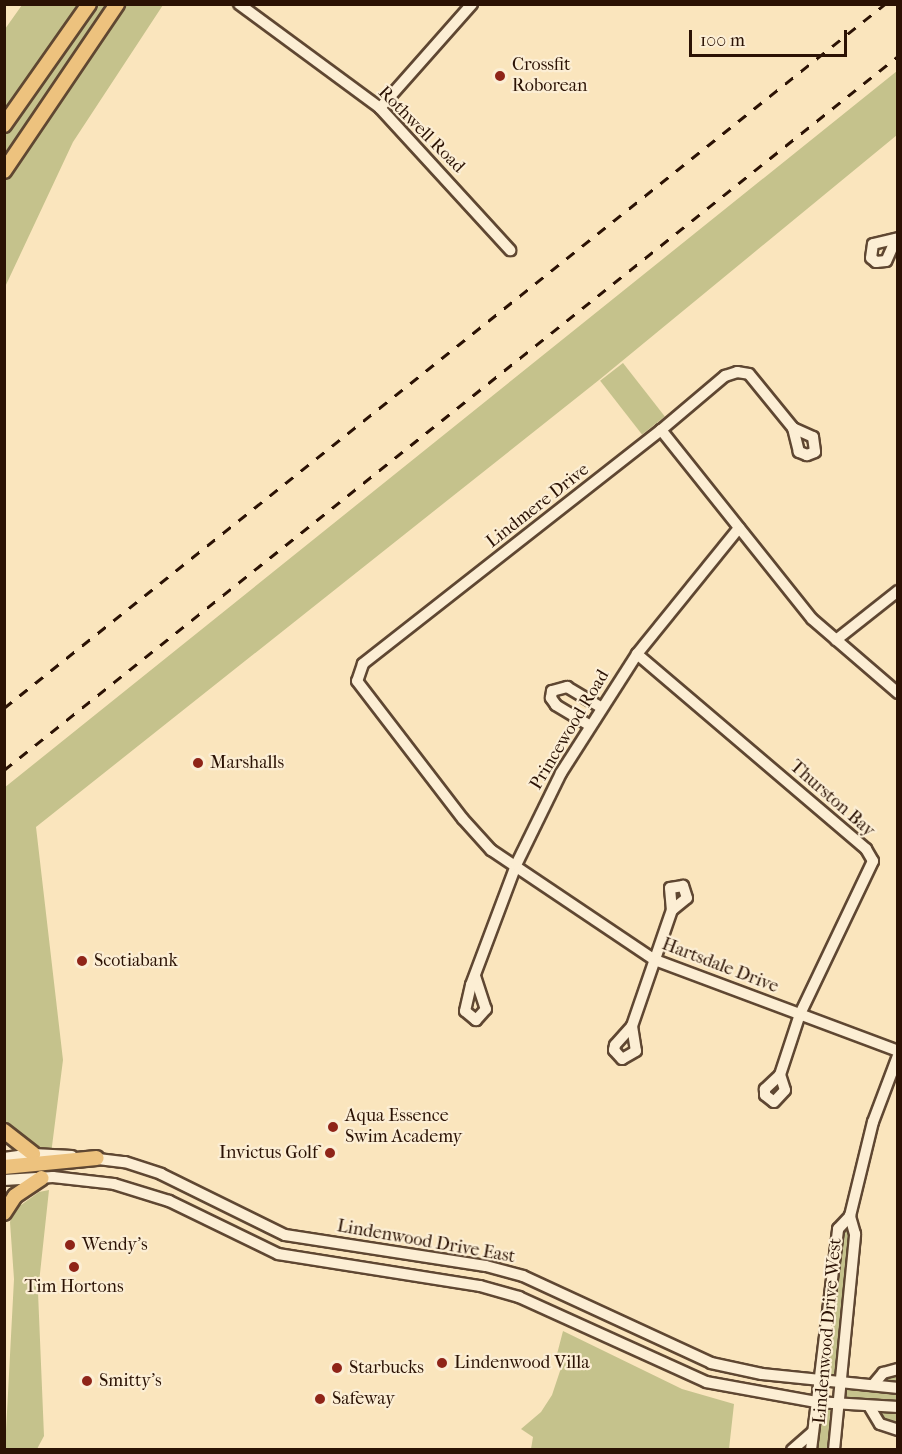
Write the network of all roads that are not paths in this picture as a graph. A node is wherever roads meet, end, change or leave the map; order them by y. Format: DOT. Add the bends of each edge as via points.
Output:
graph roads {
  1 [pos="88,4"];
  2 [pos="117,4"];
  3 [pos="239,4"];
  4 [pos="472,4"];
  5 [pos="380,108"];
  6 [pos="4,125"];
  7 [pos="4,171"];
  8 [pos="510,250"];
  9 [pos="792,428"];
  10 [pos="661,430"];
  11 [pos="739,528"];
  12 [pos="897,591"];
  13 [pos="836,640"];
  14 [pos="637,654"];
  15 [pos="897,693"];
  16 [pos="600,707"];
  17 [pos="589,725"];
  18 [pos="516,865"];
  19 [pos="672,910"];
  20 [pos="655,960"];
  21 [pos="475,976"];
  22 [pos="800,1014"];
  23 [pos="632,1026"];
  24 [pos="897,1054"];
  25 [pos="780,1075"];
  26 [pos="4,1131"];
  27 [pos="33,1154"];
  28 [pos="4,1158"];
  29 [pos="97,1158"];
  30 [pos="4,1167"];
  31 [pos="42,1178"];
  32 [pos="4,1180"];
  33 [pos="4,1213"];
  34 [pos="850,1216"];
  35 [pos="897,1369"];
  36 [pos="818,1381"];
  37 [pos="841,1383"];
  38 [pos="873,1384"];
  39 [pos="897,1388"];
  40 [pos="816,1402"];
  41 [pos="838,1403"];
  42 [pos="869,1406"];
  43 [pos="897,1407"];
  44 [pos="897,1430"];
  45 [pos="813,1432"];
  46 [pos="792,1449"];
  47 [pos="811,1449"];
  48 [pos="834,1449"];
  1 -- 6 [label="main road"];
  2 -- 7 [label="main road"];
  3 -- 5 [label="street, Rothwell Road"];
  4 -- 5 [label="street"];
  5 -- 8 [label="street, Rothwell Road"];
  9 -- 10 [label="street" via="748,374 737,372 725,376"];
  10 -- 11 [label="street"];
  10 -- 18 [label="street, Lindmere Drive" via="358,671 357,681 362,688 476,835"];
  11 -- 13 [label="street" via="812,619"];
  11 -- 14 [label="street, Princewood Road"];
  12 -- 13 [label="street"];
  13 -- 15 [label="street"];
  14 -- 16 [label="street, Princewood Road"];
  14 -- 22 [label="street, Thurston Bay" via="871,854 873,866 838,929"];
  16 -- 17 [label="street, Princewood Road"];
  16 -- 17 [label="street" via="567,687 558,686 552,691 556,705"];
  17 -- 18 [label="street, Princewood Road"];
  18 -- 20 [label="street, Hartsdale Drive"];
  18 -- 21 [label="street, Princewood Road"];
  19 -- 20 [label="street"];
  20 -- 22 [label="street, Hartsdale Drive"];
  20 -- 23 [label="street"];
  22 -- 24 [label="street, Hartsdale Drive"];
  22 -- 25 [label="street, Thurston Bay"];
  24 -- 34 [label="street, Lindenwood Drive West" via="873,1122"];
  26 -- 27 [label="main road"];
  27 -- 28 [label="street, Lindenwood Drive East"];
  27 -- 29 [label="street, Lindenwood Drive East"];
  29 -- 30 [label="main road"];
  29 -- 36 [label="street, Lindenwood Drive East" via="161,1174 285,1235 505,1270 561,1291 651,1338 702,1359 737,1370"];
  31 -- 32 [label="street, Lindenwood Drive East"];
  31 -- 33 [label="main road" via="15,1196"];
  31 -- 40 [label="street, Lindenwood Drive East" via="94,1179 131,1188 168,1201 278,1254 480,1286 519,1296 686,1375 733,1390"];
  34 -- 36 [label="street, Lindenwood Drive West" via="838,1229"];
  34 -- 37 [label="street, Lindenwood Drive West" via="855,1234"];
  35 -- 38 [label="street" via="884,1373"];
  36 -- 37 [label="street, Lindenwood Drive East"];
  36 -- 40 [label="street, Lindenwood Drive West"];
  37 -- 38 [label="street, Lindenwood Drive East"];
  37 -- 41 [label="street, Lindenwood Drive West"];
  38 -- 39 [label="street, Lindenwood Drive East"];
  40 -- 41 [label="street, Lindenwood Drive East"];
  40 -- 45 [label="street, Lindenwood Drive West"];
  41 -- 42 [label="street, Lindenwood Drive East"];
  41 -- 48 [label="street, Lindenwood Drive West"];
  42 -- 43 [label="street, Lindenwood Drive East"];
  42 -- 44 [label="street" via="880,1424"];
  45 -- 46 [label="street, Lindenwood Drive West"];
  45 -- 47 [label="street, Lindenwood Drive West"];
}
